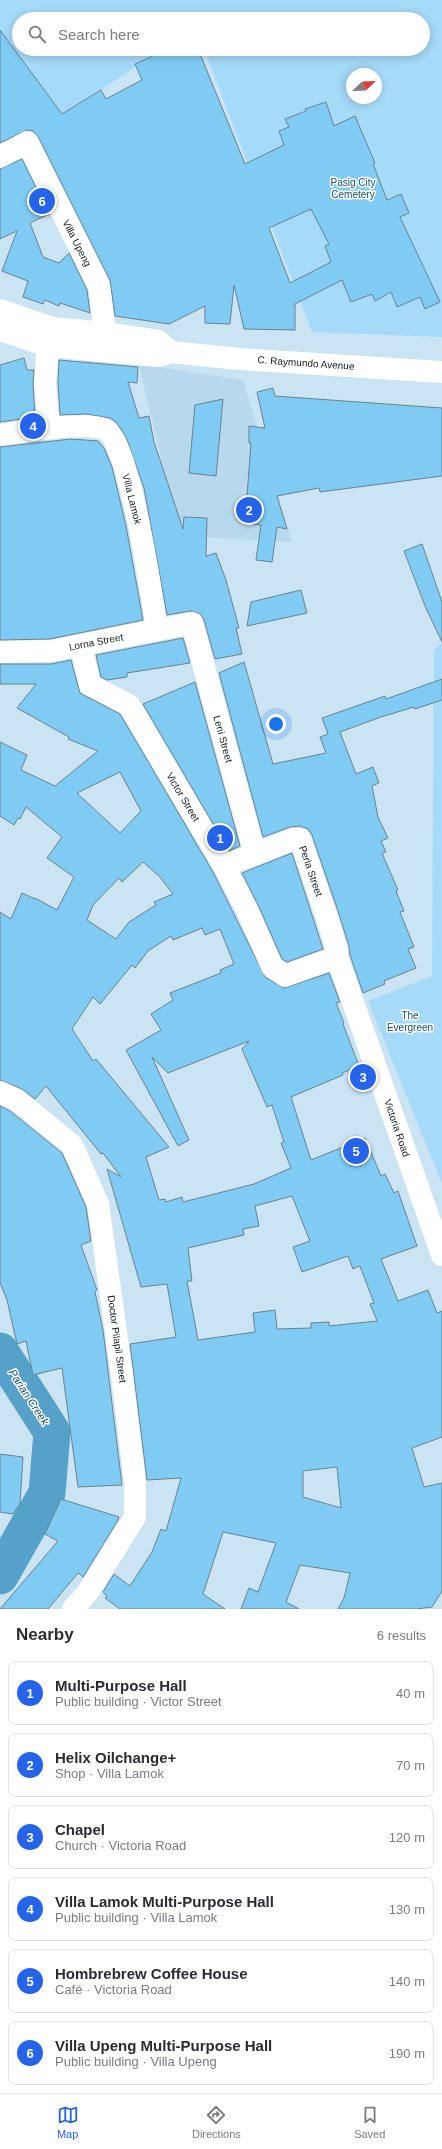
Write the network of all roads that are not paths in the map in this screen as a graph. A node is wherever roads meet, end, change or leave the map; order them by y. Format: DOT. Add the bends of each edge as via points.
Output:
graph roads {
  1 [pos="0,158"];
  2 [pos="0,310"];
  3 [pos="0,330"];
  4 [pos="106,333"];
  5 [pos="48,346"];
  6 [pos="170,352"];
  7 [pos="442,372"];
  8 [pos="49,428"];
  9 [pos="0,435"];
  10 [pos="192,623"];
  11 [pos="157,630"];
  12 [pos="80,646"];
  13 [pos="0,652"];
  14 [pos="255,854"];
  15 [pos="224,866"];
  16 [pos="337,957"];
  17 [pos="0,1092"];
  18 [pos="442,1254"];
  19 [pos="73,1609"];
  1 -- 4 [label="street, Villa Upeng" via="27,142 99,286"];
  2 -- 4 [label="street, C. Raymundo Avenue" via="52,328"];
  3 -- 5 [label="street, C. Raymundo Avenue"];
  4 -- 6 [label="street, C. Raymundo Avenue" via="158,342"];
  5 -- 6 [label="street, C. Raymundo Avenue" via="158,356"];
  5 -- 8 [label="street" via="45,383"];
  6 -- 7 [label="street, C. Raymundo Avenue"];
  8 -- 9 [label="street, Villa Lamok"];
  8 -- 11 [label="street, Villa Lamok" via="100,427 112,436 121,454 142,537"];
  10 -- 11 [label="street, Lorna Street"];
  10 -- 14 [label="street, Leni Street"];
  11 -- 12 [label="street, Lorna Street"];
  12 -- 13 [label="street, Lorna Street" via="51,651"];
  12 -- 15 [label="street, Victor Street" via="90,685 129,705"];
  14 -- 15 [label="street, Perla Street"];
  14 -- 16 [label="street, Perla Street" via="300,839 337,950"];
  15 -- 16 [label="street, Victor Street" via="272,967 285,976"];
  16 -- 18 [label="street, Victoria Road"];
  17 -- 19 [label="street, Doctor Pilapil Street" via="17,1100 72,1145 98,1204 135,1482 135,1517 88,1592"];
}
